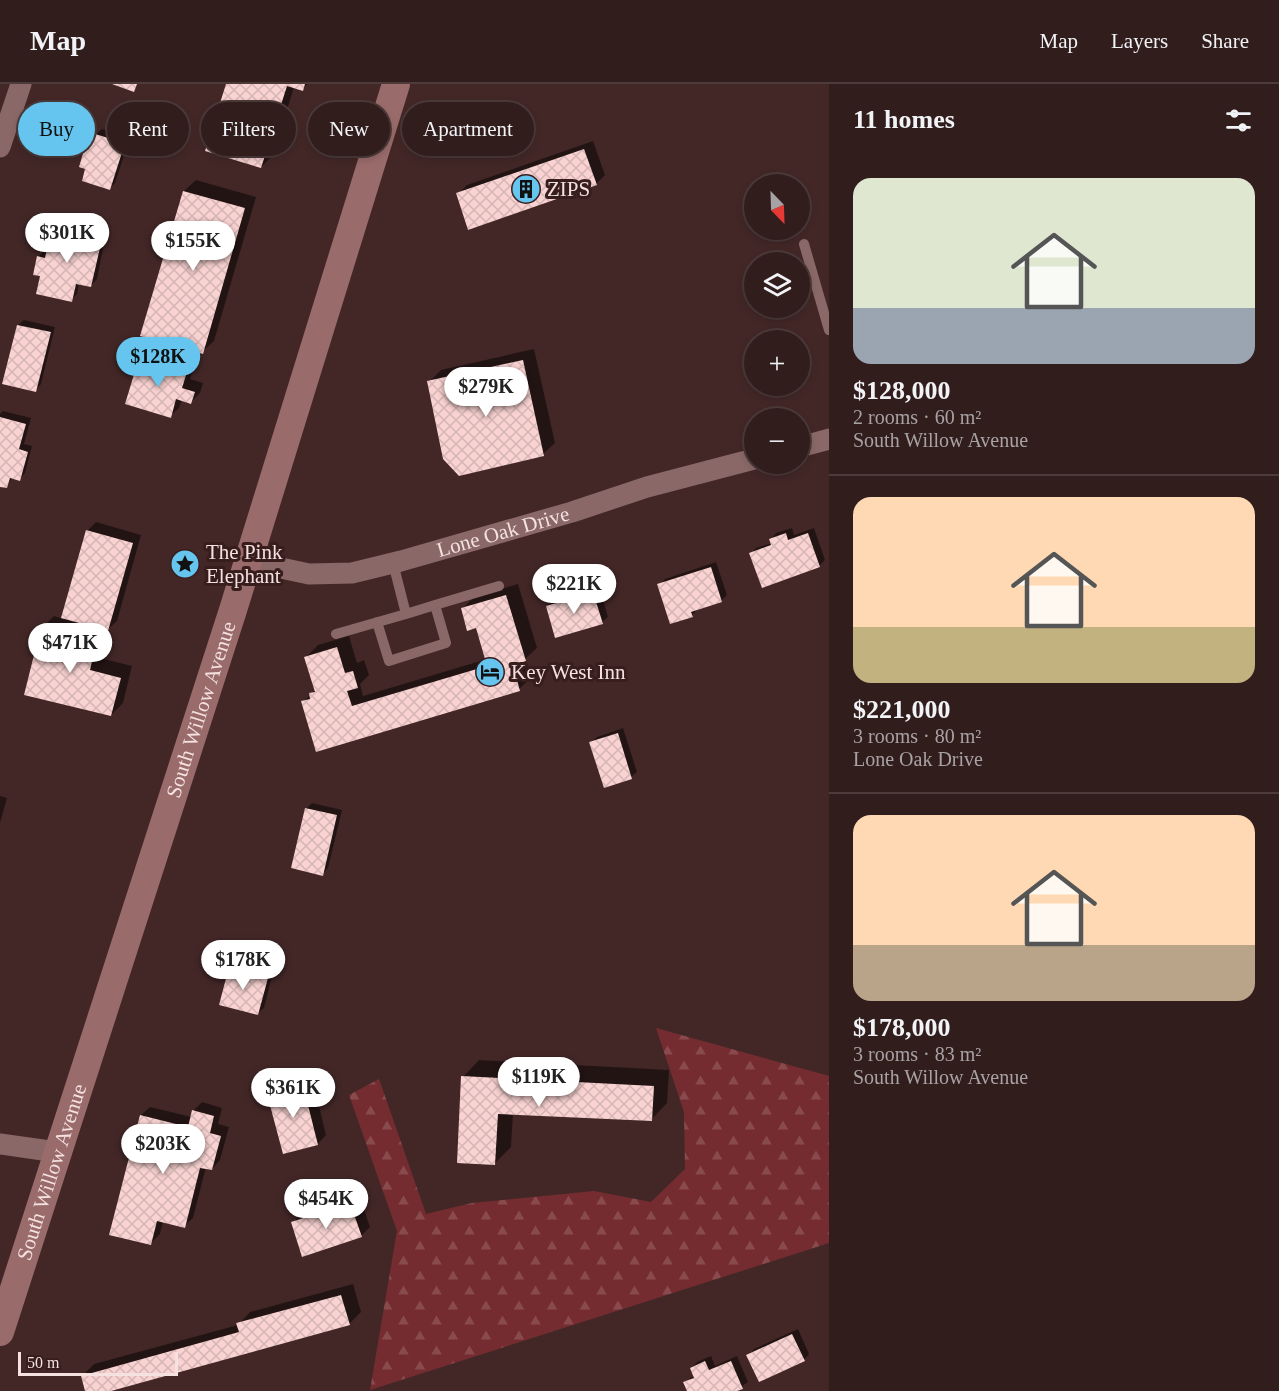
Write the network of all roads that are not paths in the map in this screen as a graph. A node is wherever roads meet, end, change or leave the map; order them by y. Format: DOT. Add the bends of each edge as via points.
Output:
graph roads {
  1 [pos="21,84"];
  2 [pos="396,84"];
  3 [pos="1,142"];
  4 [pos="804,244"];
  5 [pos="829,330"];
  6 [pos="829,439"];
  7 [pos="810,444"];
  8 [pos="744,462"];
  9 [pos="248,561"];
  10 [pos="393,563"];
  11 [pos="499,586"];
  12 [pos="435,605"];
  13 [pos="406,614"];
  14 [pos="377,622"];
  15 [pos="336,634"];
  16 [pos="0,1144"];
  17 [pos="57,1152"];
  18 [pos="0,1332"];
  1 -- 3 [label="street"];
  2 -- 9 [label="main road, South Willow Avenue"];
  4 -- 5 [label="lane"];
  6 -- 7 [label="street"];
  8 -- 10 [label="street, Lone Oak Drive"];
  9 -- 10 [label="street, Lone Oak Drive" via="309,574 352,573"];
  9 -- 17 [label="main road, South Willow Avenue"];
  10 -- 13 [label="lane"];
  11 -- 12 [label="lane"];
  12 -- 13 [label="lane"];
  12 -- 14 [label="lane" via="446,643 389,661"];
  13 -- 14 [label="lane"];
  14 -- 15 [label="lane"];
  16 -- 17 [label="street"];
  17 -- 18 [label="main road, South Willow Avenue"];
}
